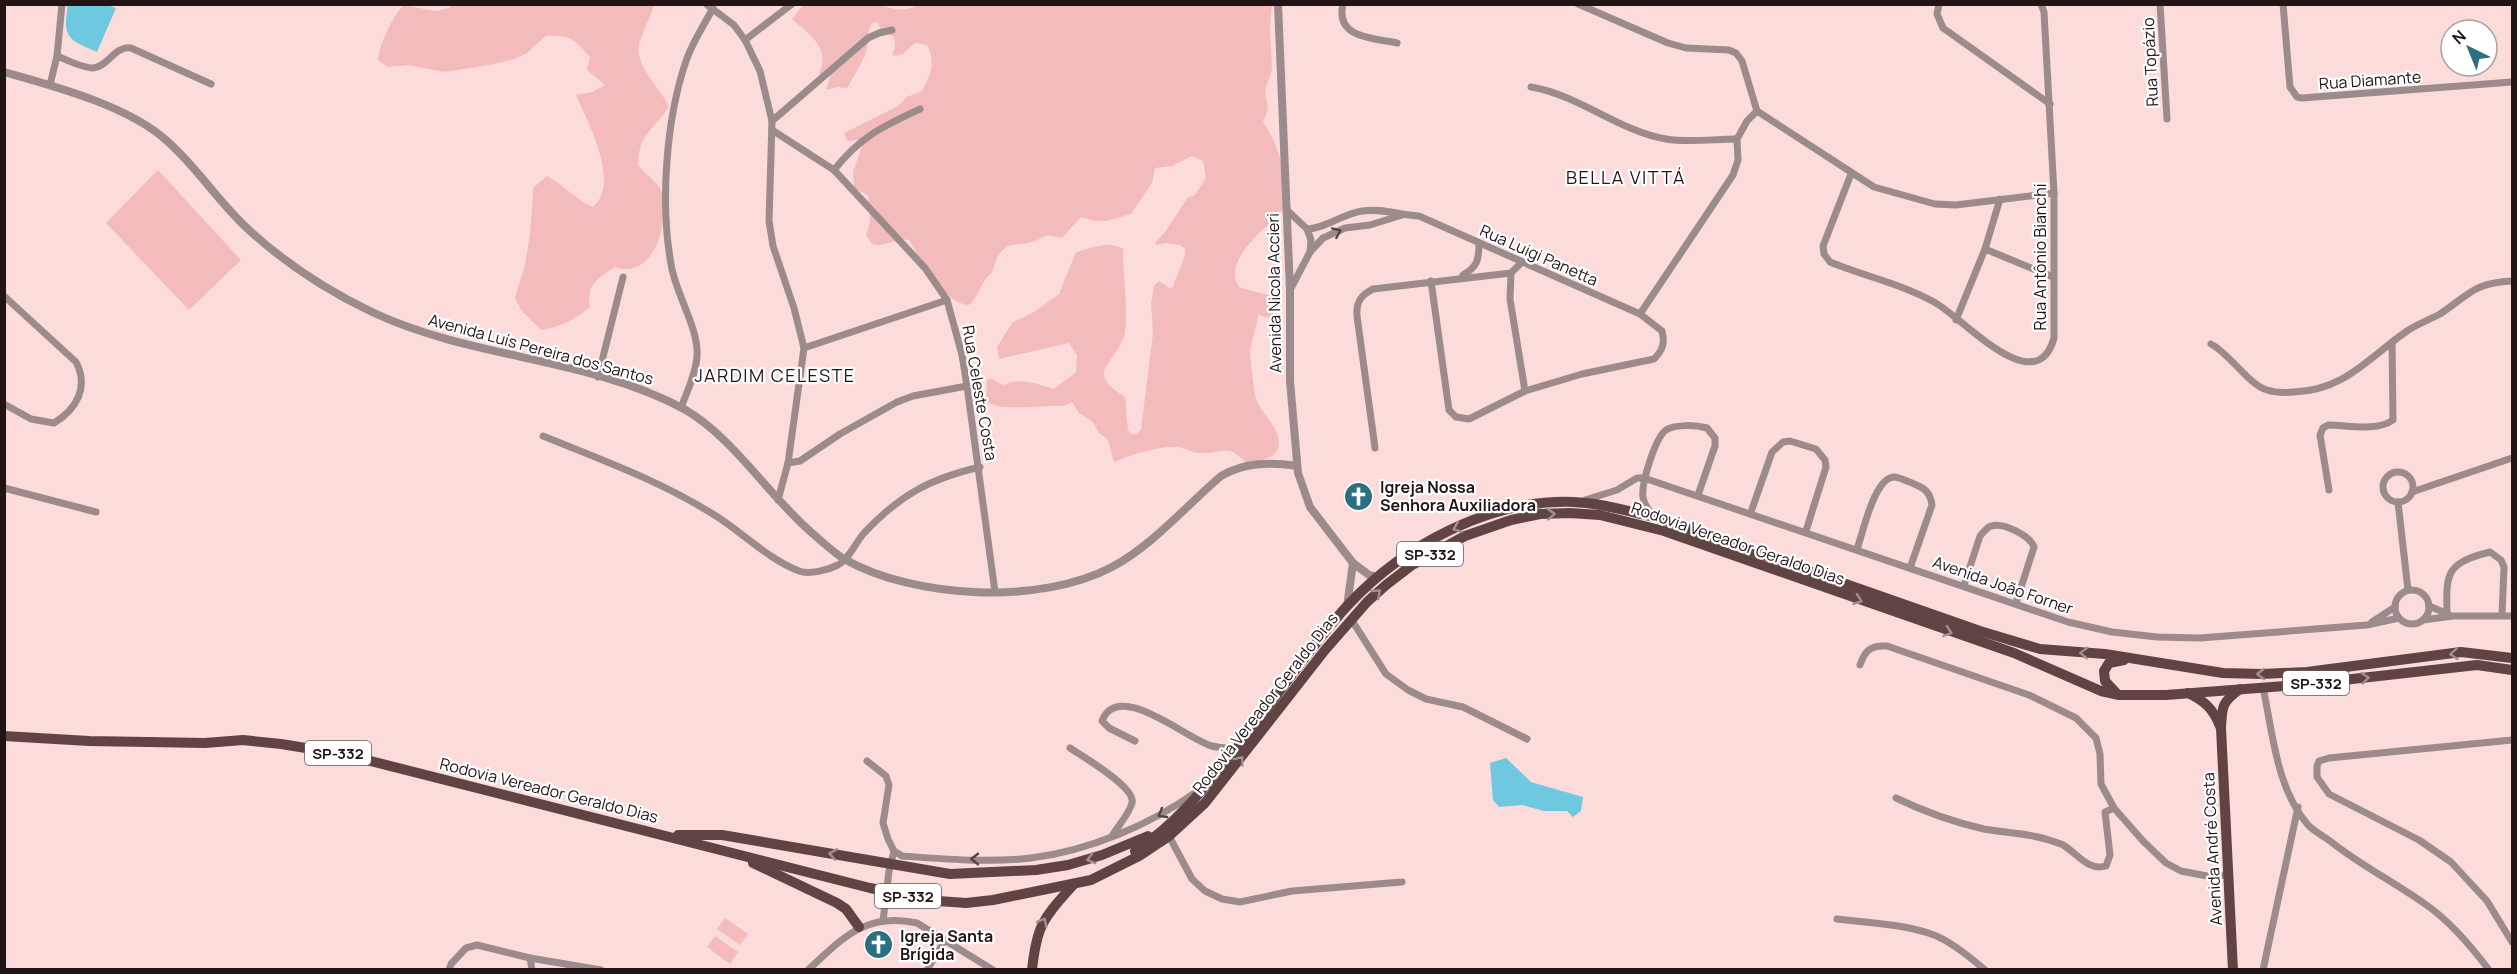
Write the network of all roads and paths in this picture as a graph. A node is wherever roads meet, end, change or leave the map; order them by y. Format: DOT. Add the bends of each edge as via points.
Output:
graph roads {
  1 [pos="62,4"];
  2 [pos="792,4"];
  3 [pos="1278,4"];
  4 [pos="1343,4"];
  5 [pos="1578,4"];
  6 [pos="1939,4"];
  7 [pos="2041,4"];
  8 [pos="2160,4"];
  9 [pos="2283,4"];
  10 [pos="709,6"];
  11 [pos="892,30"];
  12 [pos="745,40"];
  13 [pos="1396,43"];
  14 [pos="57,56"];
  15 [pos="4,72"];
  16 [pos="2512,82"];
  17 [pos="211,84"];
  18 [pos="50,85"];
  19 [pos="1531,87"];
  20 [pos="2050,104"];
  21 [pos="920,108"];
  22 [pos="1757,111"];
  23 [pos="2167,119"];
  24 [pos="772,121"];
  25 [pos="772,130"];
  26 [pos="1737,138"];
  27 [pos="834,170"];
  28 [pos="1851,174"];
  29 [pos="2054,193"];
  30 [pos="2001,199"];
  31 [pos="1288,211"];
  32 [pos="1402,215"];
  33 [pos="1306,229"];
  34 [pos="1479,244"];
  35 [pos="1985,249"];
  36 [pos="1310,252"];
  37 [pos="1522,262"];
  38 [pos="1511,273"];
  39 [pos="623,277"];
  40 [pos="1460,277"];
  41 [pos="2053,277"];
  42 [pos="1431,281"];
  43 [pos="2512,281"];
  44 [pos="1290,290"];
  45 [pos="4,296"];
  46 [pos="947,300"];
  47 [pos="1640,314"];
  48 [pos="1956,320"];
  49 [pos="2392,342"];
  50 [pos="2211,344"];
  51 [pos="804,348"];
  52 [pos="598,377"];
  53 [pos="967,386"];
  54 [pos="1525,391"];
  55 [pos="4,404"];
  56 [pos="681,408"];
  57 [pos="543,436"];
  58 [pos="1374,448"];
  59 [pos="2512,458"];
  60 [pos="788,463"];
  61 [pos="1297,466"];
  62 [pos="980,467"];
  63 [pos="1644,478"];
  64 [pos="2411,481"];
  65 [pos="2427,487"];
  66 [pos="4,488"];
  67 [pos="2329,490"];
  68 [pos="2412,492"];
  69 [pos="1698,495"];
  70 [pos="778,500"];
  71 [pos="1573,502"];
  72 [pos="2398,502"];
  73 [pos="96,512"];
  74 [pos="1751,513"];
  75 [pos="1654,517"];
  76 [pos="1806,531"];
  77 [pos="1857,549"];
  78 [pos="844,558"];
  79 [pos="1353,564"];
  80 [pos="1910,568"];
  81 [pos="1378,577"];
  82 [pos="1964,585"];
  83 [pos="2408,590"];
  84 [pos="994,592"];
  85 [pos="2016,603"];
  86 [pos="2429,606"];
  87 [pos="1347,607"];
  88 [pos="2395,607"];
  89 [pos="2450,615"];
  90 [pos="2502,615"];
  91 [pos="2512,616"];
  92 [pos="2399,618"];
  93 [pos="1351,619"];
  94 [pos="2423,620"];
  95 [pos="2367,625"];
  96 [pos="2512,658"];
  97 [pos="2142,659"];
  98 [pos="1860,665"];
  99 [pos="2512,670"];
  100 [pos="2263,688"];
  101 [pos="2240,689"];
  102 [pos="2188,693"];
  103 [pos="2119,695"];
  104 [pos="2221,728"];
  105 [pos="4,736"];
  106 [pos="1527,739"];
  107 [pos="2512,740"];
  108 [pos="1135,741"];
  109 [pos="1070,748"];
  110 [pos="1236,749"];
  111 [pos="867,761"];
  112 [pos="1211,782"];
  113 [pos="1896,798"];
  114 [pos="2298,807"];
  115 [pos="2114,808"];
  116 [pos="1167,832"];
  117 [pos="663,835"];
  118 [pos="1112,836"];
  119 [pos="894,851"];
  120 [pos="739,856"];
  121 [pos="890,868"];
  122 [pos="2227,875"];
  123 [pos="1077,882"];
  124 [pos="1402,882"];
  125 [pos="1837,920"];
  126 [pos="883,921"];
  127 [pos="859,927"];
  128 [pos="945,940"];
  129 [pos="2512,942"];
  130 [pos="530,958"];
  131 [pos="448,969"];
  132 [pos="532,969"];
  133 [pos="601,969"];
  134 [pos="808,969"];
  135 [pos="927,969"];
  136 [pos="993,969"];
  137 [pos="1032,969"];
  138 [pos="1985,969"];
  139 [pos="2233,969"];
  140 [pos="2263,969"];
  141 [pos="2489,969"];
  1 -- 14 [label="street"];
  2 -- 12 [label="street"];
  3 -- 31 [label="street, Avenida Nicola Accieri"];
  4 -- 13 [label="street" via="1340,17 1344,27 1356,34"];
  5 -- 22 [label="street" via="1668,43 1736,54 1742,61"];
  6 -- 20 [label="street" via="1936,14 1943,28"];
  7 -- 20 [label="street, Rua Antônio Bianchi"];
  8 -- 23 [label="street, Rua Topázio"];
  9 -- 16 [label="street, Rua Diamante" via="2290,87 2297,97"];
  10 -- 12 [label="street" via="739,29"];
  10 -- 56 [label="street" via="687,58 670,134 666,202 670,262 698,353"];
  11 -- 24 [label="street" via="860,44"];
  12 -- 24 [label="street" via="760,71"];
  14 -- 17 [label="street" via="94,68 121,49 130,48"];
  14 -- 18 [label="street"];
  15 -- 18 [label="street, Avenida Luís Pereira dos Santos"];
  18 -- 52 [label="street, Avenida Luís Pereira dos Santos" via="142,123 167,140 248,229 295,268 374,313 425,333"];
  19 -- 26 [label="street" via="1552,91 1667,139"];
  20 -- 29 [label="street, Rua Antônio Bianchi"];
  21 -- 27 [label="street" via="869,134"];
  22 -- 26 [label="street"];
  22 -- 28 [label="street"];
  24 -- 25 [label="street"];
  25 -- 27 [label="street, Rua Celeste Costa"];
  25 -- 51 [label="street" via="769,221"];
  26 -- 47 [label="street" via="1738,160 1733,175"];
  27 -- 46 [label="street, Rua Celeste Costa" via="925,268"];
  28 -- 30 [label="street" via="1874,187 1935,204"];
  28 -- 48 [label="street, Rua Antônio Bianchi" via="1826,232 1824,254 1830,262 1917,293 1937,303"];
  29 -- 30 [label="street"];
  29 -- 41 [label="street, Rua Antônio Bianchi"];
  30 -- 35 [label="street"];
  31 -- 33 [label="street"];
  31 -- 44 [label="street, Avenida Nicola Accieri"];
  32 -- 33 [label="street, Rua Luigi Panetta" via="1386,210 1359,212"];
  32 -- 34 [label="street, Rua Luigi Panetta" via="1419,216"];
  36 -- 32 [label="street, one-way" via="1335,231"];
  33 -- 36 [label="street" via="1311,240"];
  34 -- 37 [label="street, Rua Luigi Panetta"];
  34 -- 40 [label="street" via="1479,261"];
  35 -- 41 [label="street"];
  35 -- 48 [label="street"];
  36 -- 44 [label="street"];
  37 -- 38 [label="street"];
  37 -- 47 [label="street, Rua Luigi Panetta"];
  38 -- 40 [label="street"];
  38 -- 54 [label="street" via="1510,299"];
  39 -- 52 [label="street"];
  40 -- 42 [label="street"];
  41 -- 48 [label="street, Rua Antônio Bianchi" via="2054,338 2050,353 2043,360 2025,361 2000,351"];
  42 -- 54 [label="street" via="1449,410 1456,417 1468,419"];
  42 -- 58 [label="street" via="1373,289 1359,300 1357,316"];
  43 -- 49 [label="street" via="2477,287"];
  44 -- 61 [label="street, Avenida Nicola Accieri" via="1290,381"];
  45 -- 55 [label="street" via="76,362 82,384 73,406 54,423 31,419"];
  46 -- 51 [label="street"];
  46 -- 53 [label="street, Rua Celeste Costa"];
  47 -- 54 [label="street, Rua Luigi Panetta" via="1662,331 1664,341 1654,359"];
  49 -- 50 [label="street" via="2335,384 2305,392 2278,393 2263,390"];
  49 -- 67 [label="street" via="2393,420 2374,426 2323,428 2320,435"];
  51 -- 60 [label="street"];
  52 -- 56 [label="street, Avenida Luís Pereira dos Santos" via="647,392"];
  53 -- 60 [label="street" via="897,402 800,461"];
  53 -- 62 [label="street, Rua Celeste Costa"];
  56 -- 70 [label="street, Avenida Luís Pereira dos Santos" via="708,425"];
  57 -- 78 [label="street" via="657,482 802,573 838,565"];
  59 -- 65 [label="street"];
  60 -- 70 [label="street"];
  61 -- 79 [label="street, Avenida Nicola Accieri" via="1310,507"];
  61 -- 84 [label="street, Avenida Luís Pereira dos Santos" via="1261,464 1234,468 1138,549 1091,578"];
  62 -- 78 [label="street" via="946,475 915,490 862,535"];
  62 -- 84 [label="street, Rua Celeste Costa"];
  63 -- 69 [label="street, Avenida João Forner"];
  63 -- 69 [label="street" via="1663,432 1707,428 1715,438 1715,446"];
  63 -- 71 [label="street" via="1598,497"];
  63 -- 75 [label="street" via="1643,500"];
  64 -- 65 [label="street"];
  64 -- 68 [label="street"];
  64 -- 72 [label="street" via="2403,473 2387,477 2385,493"];
  65 -- 68 [label="street"];
  66 -- 73 [label="street"];
  68 -- 72 [label="street"];
  69 -- 74 [label="street, Avenida João Forner"];
  70 -- 78 [label="street, Avenida Luís Pereira dos Santos"];
  71 -- 75 [label="main road, Rodovia Vereador Geraldo Dias / SP-332"];
  71 -- 81 [label="main road, Rodovia Vereador Geraldo Dias / SP-332, one-way" via="1540,504 1483,517 1418,548"];
  72 -- 83 [label="street"];
  74 -- 76 [label="street, Avenida João Forner"];
  74 -- 76 [label="street" via="1777,445 1790,441 1816,449 1826,467"];
  97 -- 75 [label="main road, Rodovia Vereador Geraldo Dias / SP-332, one-way" via="2013,643"];
  76 -- 77 [label="street, Avenida João Forner"];
  77 -- 80 [label="street, Avenida João Forner"];
  77 -- 80 [label="street" via="1878,488 1895,477 1929,492 1932,505"];
  78 -- 84 [label="street, Avenida Luís Pereira dos Santos" via="929,589"];
  79 -- 81 [label="street, Avenida Nicola Accieri"];
  79 -- 87 [label="street"];
  80 -- 82 [label="street, Avenida João Forner"];
  81 -- 87 [label="main road, Rodovia Vereador Geraldo Dias / SP-332"];
  82 -- 85 [label="street, Avenida João Forner"];
  82 -- 85 [label="street" via="1980,536 1991,526 1999,525 2027,535 2034,547"];
  83 -- 86 [label="street" via="2422,593"];
  83 -- 88 [label="street" via="2398,596"];
  85 -- 95 [label="street, Avenida João Forner" via="2068,622 2157,638"];
  86 -- 89 [label="street"];
  86 -- 94 [label="street"];
  87 -- 110 [label="main road, Rodovia Vereador Geraldo Dias / SP-332"];
  88 -- 92 [label="street"];
  88 -- 95 [label="street, Avenida João Forner"];
  89 -- 90 [label="street"];
  89 -- 90 [label="street" via="2446,581 2450,573 2456,566 2490,552 2496,554 2504,567"];
  89 -- 94 [label="street"];
  90 -- 91 [label="street"];
  92 -- 94 [label="street" via="2412,624"];
  92 -- 95 [label="street, Avenida João Forner"];
  93 -- 103 [label="main road, Rodovia Vereador Geraldo Dias / SP-332, one-way" via="1404,572 1465,536 1540,514 1600,515 1676,535"];
  93 -- 106 [label="street" via="1386,674 1408,690 1463,708"];
  116 -- 93 [label="main road, Rodovia Vereador Geraldo Dias / SP-332, one-way" via="1205,803"];
  96 -- 97 [label="main road, Rodovia Vereador Geraldo Dias / SP-332, one-way" via="2461,652 2262,674 2223,673"];
  97 -- 103 [label="main road" via="2114,661 2106,666 2105,681"];
  98 -- 115 [label="street" via="1864,653 1876,645 1887,646 2029,694 2076,718 2096,738 2101,784"];
  100 -- 99 [label="main road, Rodovia Vereador Geraldo Dias / SP-332, one-way" via="2477,665"];
  100 -- 101 [label="main road, Rodovia Vereador Geraldo Dias / SP-332"];
  100 -- 114 [label="street" via="2273,748"];
  101 -- 102 [label="main road, Rodovia Vereador Geraldo Dias / SP-332"];
  101 -- 104 [label="main road, Avenida André Costa" via="2225,700"];
  102 -- 103 [label="main road, Rodovia Vereador Geraldo Dias / SP-332"];
  102 -- 104 [label="main road, Avenida André Costa" via="2206,703"];
  104 -- 122 [label="main road, Avenida André Costa"];
  105 -- 117 [label="main road, Rodovia Vereador Geraldo Dias / SP-332" via="281,744 387,764"];
  107 -- 129 [label="street" via="2329,758 2319,761 2317,766 2317,777 2329,794 2419,840 2451,862 2487,901"];
  108 -- 110 [label="street" via="1108,728 1102,721 1106,711 1113,707 1141,708 1212,746"];
  109 -- 118 [label="street" via="1131,793 1132,802"];
  110 -- 112 [label="main road, Rodovia Vereador Geraldo Dias / SP-332"];
  111 -- 119 [label="street" via="886,776 889,784 884,823"];
  112 -- 116 [label="main road, Rodovia Vereador Geraldo Dias / SP-332"];
  112 -- 118 [label="street, one-way" via="1146,823"];
  113 -- 115 [label="street" via="1949,820 2064,845 2088,864 2100,868 2106,866 2110,855 2105,812"];
  114 -- 140 [label="street"];
  114 -- 141 [label="street" via="2308,825 2353,859 2427,905"];
  115 -- 122 [label="street" via="2166,863 2181,871"];
  116 -- 121 [label="main road, one-way" via="1068,865 1036,870 950,874"];
  116 -- 123 [label="main road, Rodovia Vereador Geraldo Dias / SP-332"];
  116 -- 124 [label="street" via="1192,879 1222,899 1240,902 1292,891"];
  117 -- 120 [label="main road, Rodovia Vereador Geraldo Dias / SP-332"];
  121 -- 117 [label="main road, one-way" via="722,835"];
  118 -- 119 [label="street, one-way" via="1031,858 944,859 902,856"];
  119 -- 121 [label="street"];
  120 -- 123 [label="main road, Rodovia Vereador Geraldo Dias / SP-332" via="938,901 993,900"];
  120 -- 127 [label="main road" via="837,903"];
  121 -- 126 [label="street"];
  122 -- 139 [label="main road, Avenida André Costa"];
  137 -- 123 [label="main road, one-way" via="1038,929 1051,908"];
  125 -- 138 [label="street" via="1892,925 1935,935"];
  126 -- 127 [label="street"];
  126 -- 128 [label="street" via="917,923"];
  127 -- 134 [label="street"];
  128 -- 135 [label="street"];
  128 -- 136 [label="street"];
  130 -- 131 [label="street" via="477,945 466,948"];
  130 -- 132 [label="street"];
  130 -- 133 [label="street"];
}
